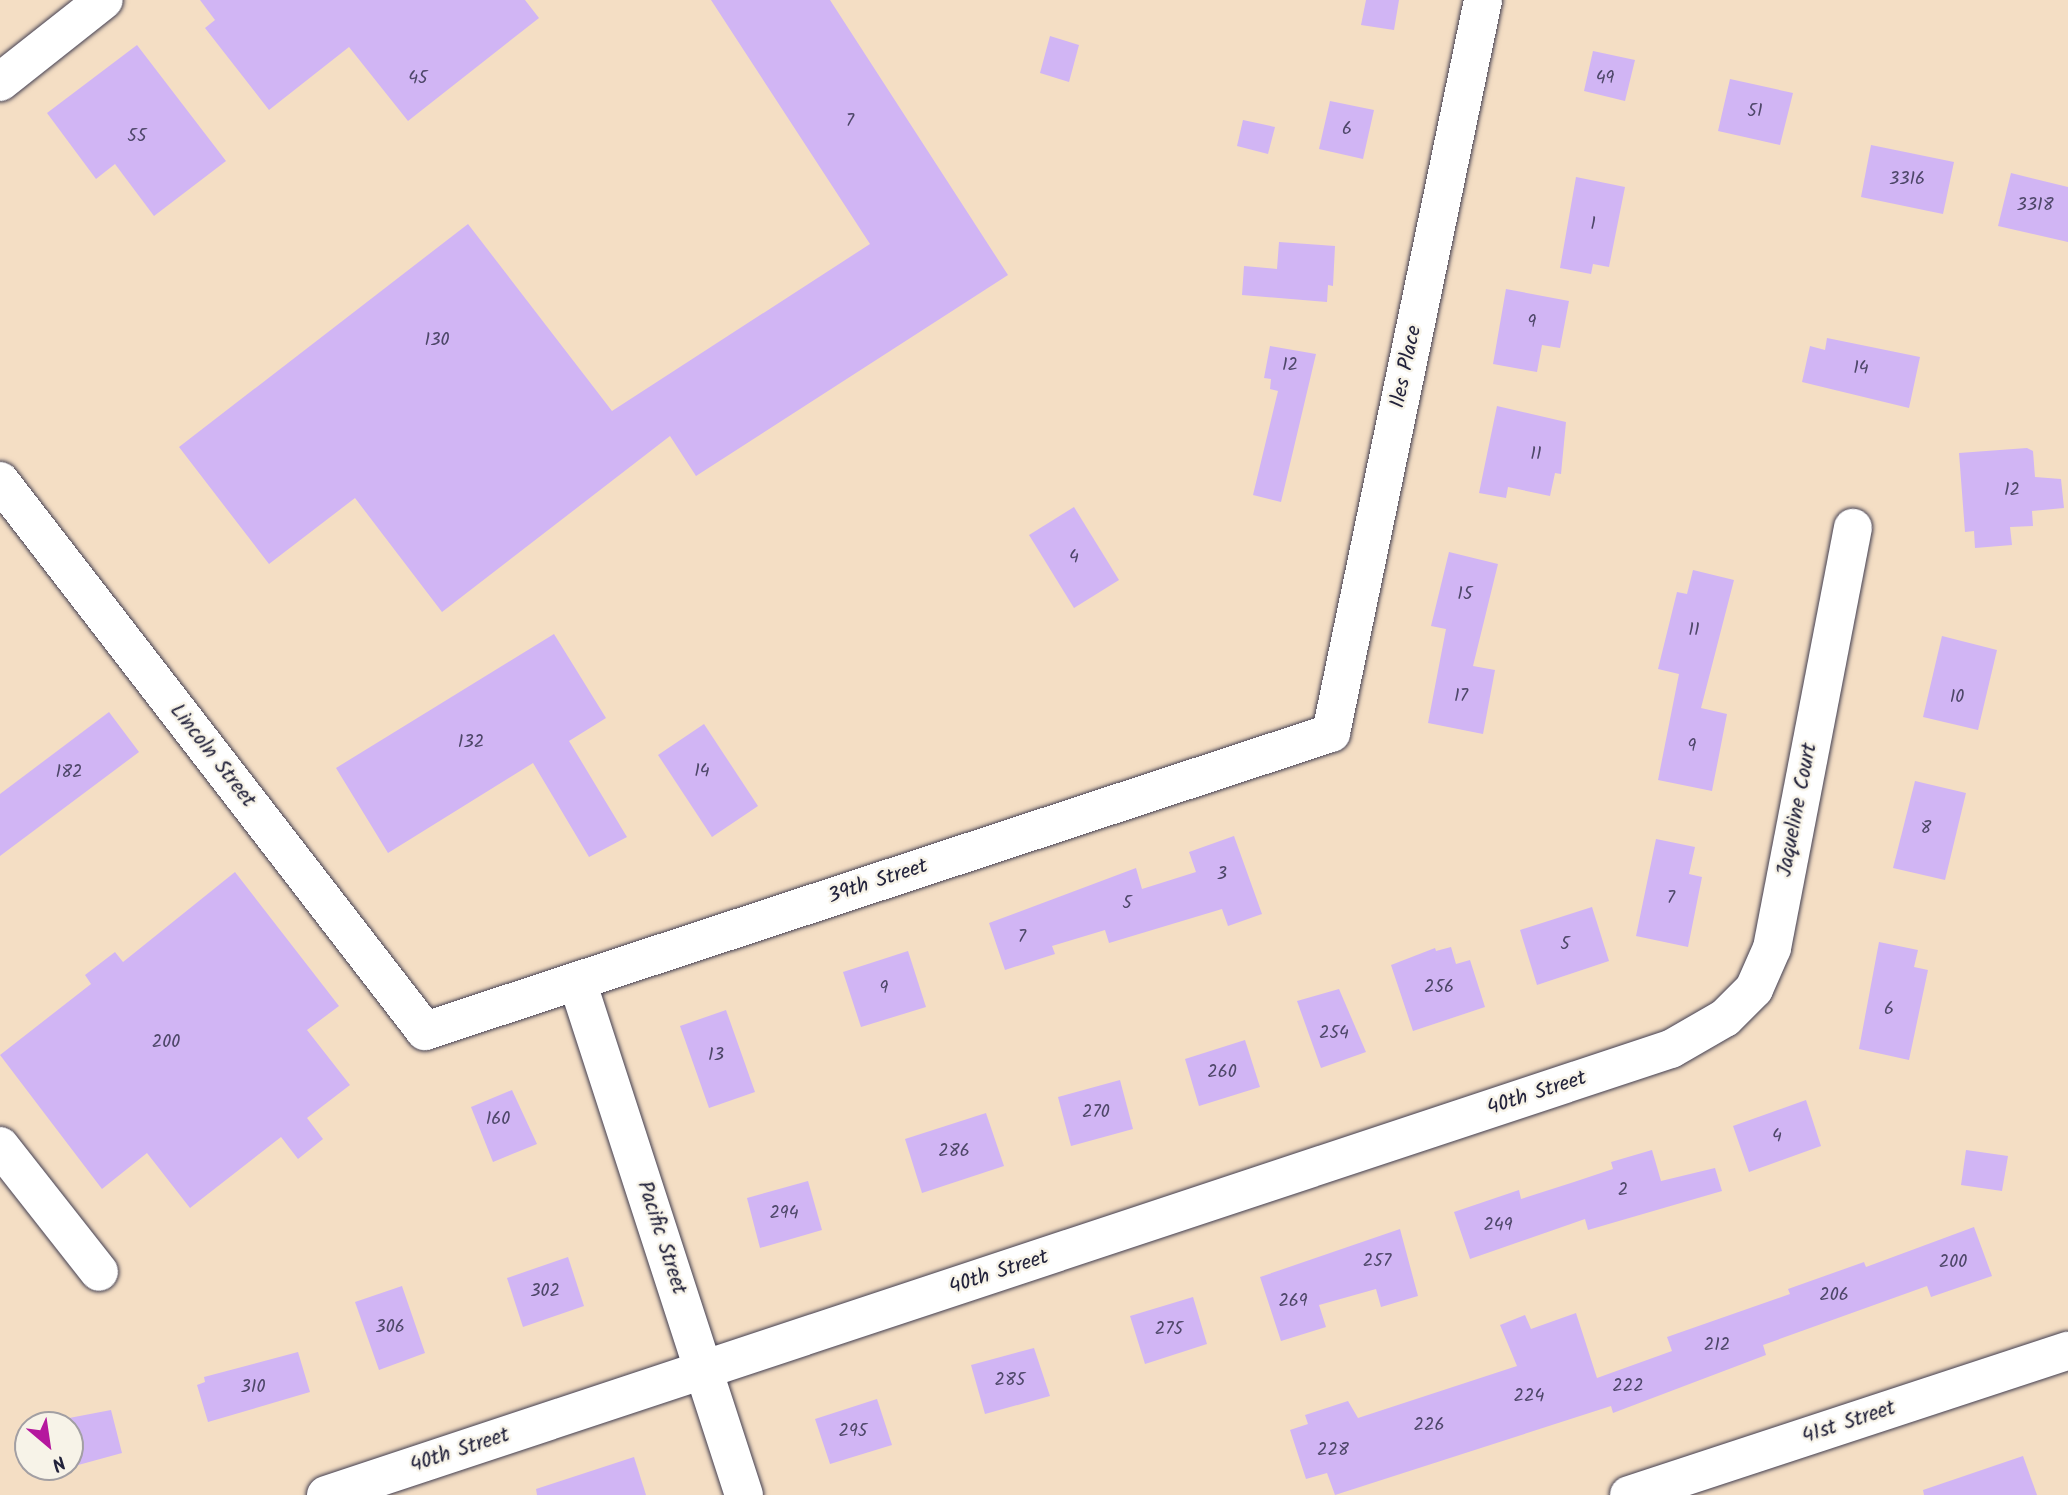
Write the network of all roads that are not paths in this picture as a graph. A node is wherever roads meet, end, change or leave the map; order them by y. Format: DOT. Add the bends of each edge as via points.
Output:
graph roads {
  1 [pos="104,0"];
  2 [pos="1483,0"];
  3 [pos="0,82"];
  4 [pos="0,481"];
  5 [pos="1853,528"];
  6 [pos="1331,733"];
  7 [pos="577,981"];
  8 [pos="425,1031"];
  9 [pos="1671,1049"];
  10 [pos="0,1146"];
  11 [pos="99,1272"];
  12 [pos="2068,1351"];
  13 [pos="705,1371"];
  14 [pos="326,1495"];
  15 [pos="744,1495"];
  16 [pos="1629,1495"];
  1 -- 3 [label="street"];
  2 -- 6 [label="street, Iles Place"];
  4 -- 8 [label="street, Lincoln Street"];
  5 -- 9 [label="street, Jaqueline Court" via="1772,948 1754,989 1724,1017"];
  6 -- 7 [label="street, 39th Street"];
  7 -- 8 [label="street, 39th Street"];
  7 -- 13 [label="street, Pacific Street"];
  9 -- 13 [label="street, 40th Street"];
  10 -- 11 [label="street"];
  12 -- 16 [label="street, 41st Street"];
  13 -- 14 [label="street, 40th Street"];
  13 -- 15 [label="street, Pacific Street"];
}
